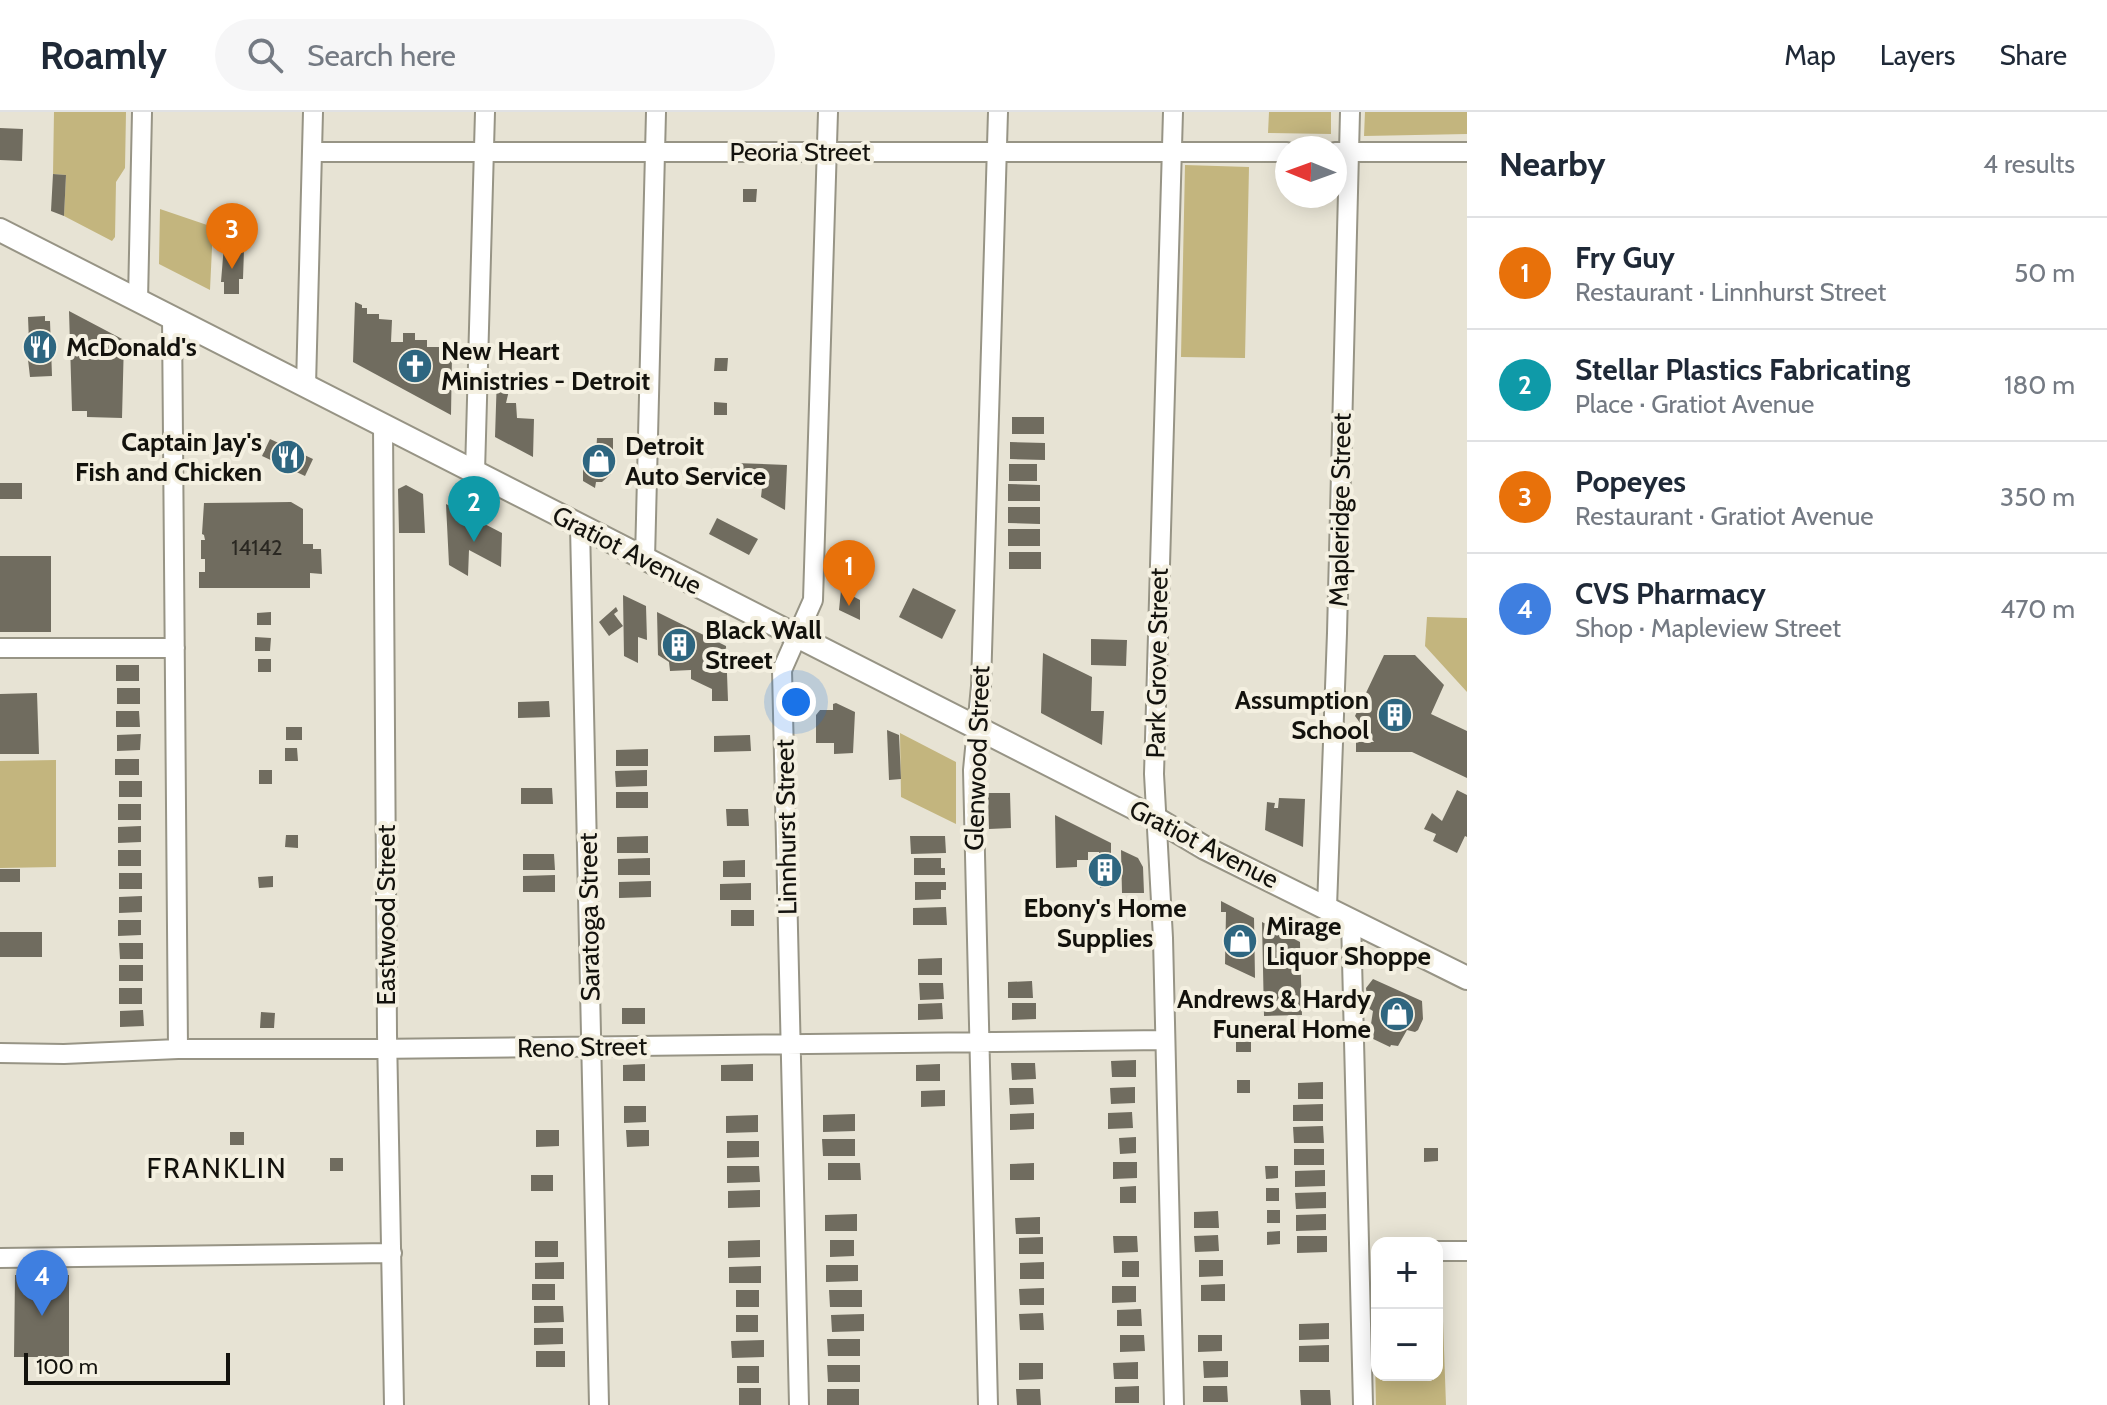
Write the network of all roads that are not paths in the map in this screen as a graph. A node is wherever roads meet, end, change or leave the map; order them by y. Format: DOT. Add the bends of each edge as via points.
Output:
graph roads {
  1 [pos="142,112"];
  2 [pos="313,112"];
  3 [pos="485,112"];
  4 [pos="656,112"];
  5 [pos="828,112"];
  6 [pos="998,112"];
  7 [pos="1173,112"];
  8 [pos="1350,112"];
  9 [pos="1345,136"];
  10 [pos="312,152"];
  11 [pos="484,152"];
  12 [pos="655,152"];
  13 [pos="826,152"];
  14 [pos="997,152"];
  15 [pos="1172,152"];
  16 [pos="1275,152"];
  17 [pos="1347,152"];
  18 [pos="1467,152"];
  19 [pos="1341,208"];
  20 [pos="0,230"];
  21 [pos="138,300"];
  22 [pos="172,317"];
  23 [pos="306,386"];
  24 [pos="383,425"];
  25 [pos="475,472"];
  26 [pos="580,526"];
  27 [pos="645,559"];
  28 [pos="797,637"];
  29 [pos="0,648"];
  30 [pos="175,648"];
  31 [pos="978,729"];
  32 [pos="1158,820"];
  33 [pos="1327,907"];
  34 [pos="1351,919"];
  35 [pos="1467,978"];
  36 [pos="1165,1040"];
  37 [pos="980,1042"];
  38 [pos="791,1045"];
  39 [pos="592,1047"];
  40 [pos="178,1049"];
  41 [pos="388,1049"];
  42 [pos="0,1053"];
  43 [pos="1443,1251"];
  44 [pos="1467,1251"];
  45 [pos="1368,1252"];
  46 [pos="392,1253"];
  47 [pos="0,1258"];
  48 [pos="394,1405"];
  49 [pos="599,1405"];
  50 [pos="799,1405"];
  51 [pos="988,1405"];
  52 [pos="1174,1405"];
  53 [pos="1363,1405"];
  1 -- 21 [label="street"];
  2 -- 10 [label="street"];
  3 -- 11 [label="street"];
  4 -- 12 [label="street"];
  5 -- 13 [label="street, Linnhurst Street"];
  6 -- 14 [label="street, Glenwood Street"];
  7 -- 15 [label="street, Park Grove Street"];
  8 -- 9 [label="street, Mapleridge Street"];
  10 -- 11 [label="street, Peoria Street"];
  10 -- 23 [label="street"];
  11 -- 12 [label="street, Peoria Street"];
  11 -- 25 [label="street"];
  12 -- 13 [label="street, Peoria Street"];
  12 -- 27 [label="street"];
  13 -- 14 [label="street, Peoria Street"];
  13 -- 28 [label="street, Linnhurst Street" via="815,568 813,600"];
  14 -- 15 [label="street, Peoria Street"];
  14 -- 31 [label="street, Glenwood Street"];
  15 -- 16 [label="street, Peoria Street"];
  15 -- 32 [label="street, Park Grove Street" via="1155,704"];
  17 -- 18 [label="street"];
  19 -- 33 [label="street, Mapleridge Street" via="1337,633"];
  20 -- 21 [label="main road, Gratiot Avenue"];
  21 -- 22 [label="main road, Gratiot Avenue"];
  22 -- 23 [label="main road, Gratiot Avenue"];
  22 -- 30 [label="street"];
  23 -- 24 [label="main road, Gratiot Avenue"];
  24 -- 25 [label="main road, Gratiot Avenue"];
  24 -- 41 [label="street, Eastwood Street"];
  25 -- 26 [label="main road, Gratiot Avenue"];
  26 -- 27 [label="main road, Gratiot Avenue"];
  26 -- 39 [label="street, Saratoga Street"];
  27 -- 28 [label="main road, Gratiot Avenue"];
  28 -- 31 [label="main road, Gratiot Avenue"];
  28 -- 38 [label="street, Linnhurst Street" via="782,670"];
  29 -- 30 [label="street"];
  30 -- 40 [label="street"];
  31 -- 32 [label="main road, Gratiot Avenue"];
  31 -- 37 [label="street, Glenwood Street" via="973,784"];
  32 -- 33 [label="main road, Gratiot Avenue"];
  32 -- 36 [label="street, Park Grove Street"];
  33 -- 34 [label="main road, Gratiot Avenue"];
  34 -- 35 [label="main road, Gratiot Avenue"];
  34 -- 45 [label="street"];
  36 -- 37 [label="street, Reno Street"];
  36 -- 52 [label="street, Park Grove Street"];
  37 -- 38 [label="street, Reno Street"];
  37 -- 51 [label="street, Glenwood Street"];
  38 -- 39 [label="street, Reno Street"];
  38 -- 50 [label="street, Linnhurst Street"];
  39 -- 41 [label="street, Reno Street"];
  39 -- 49 [label="street, Saratoga Street"];
  40 -- 41 [label="street, Reno Street"];
  40 -- 42 [label="street, Reno Street"];
  41 -- 46 [label="street, Eastwood Street"];
  43 -- 44 [label="street"];
  45 -- 53 [label="street"];
  46 -- 47 [label="street"];
  46 -- 48 [label="street, Eastwood Street"];
}
